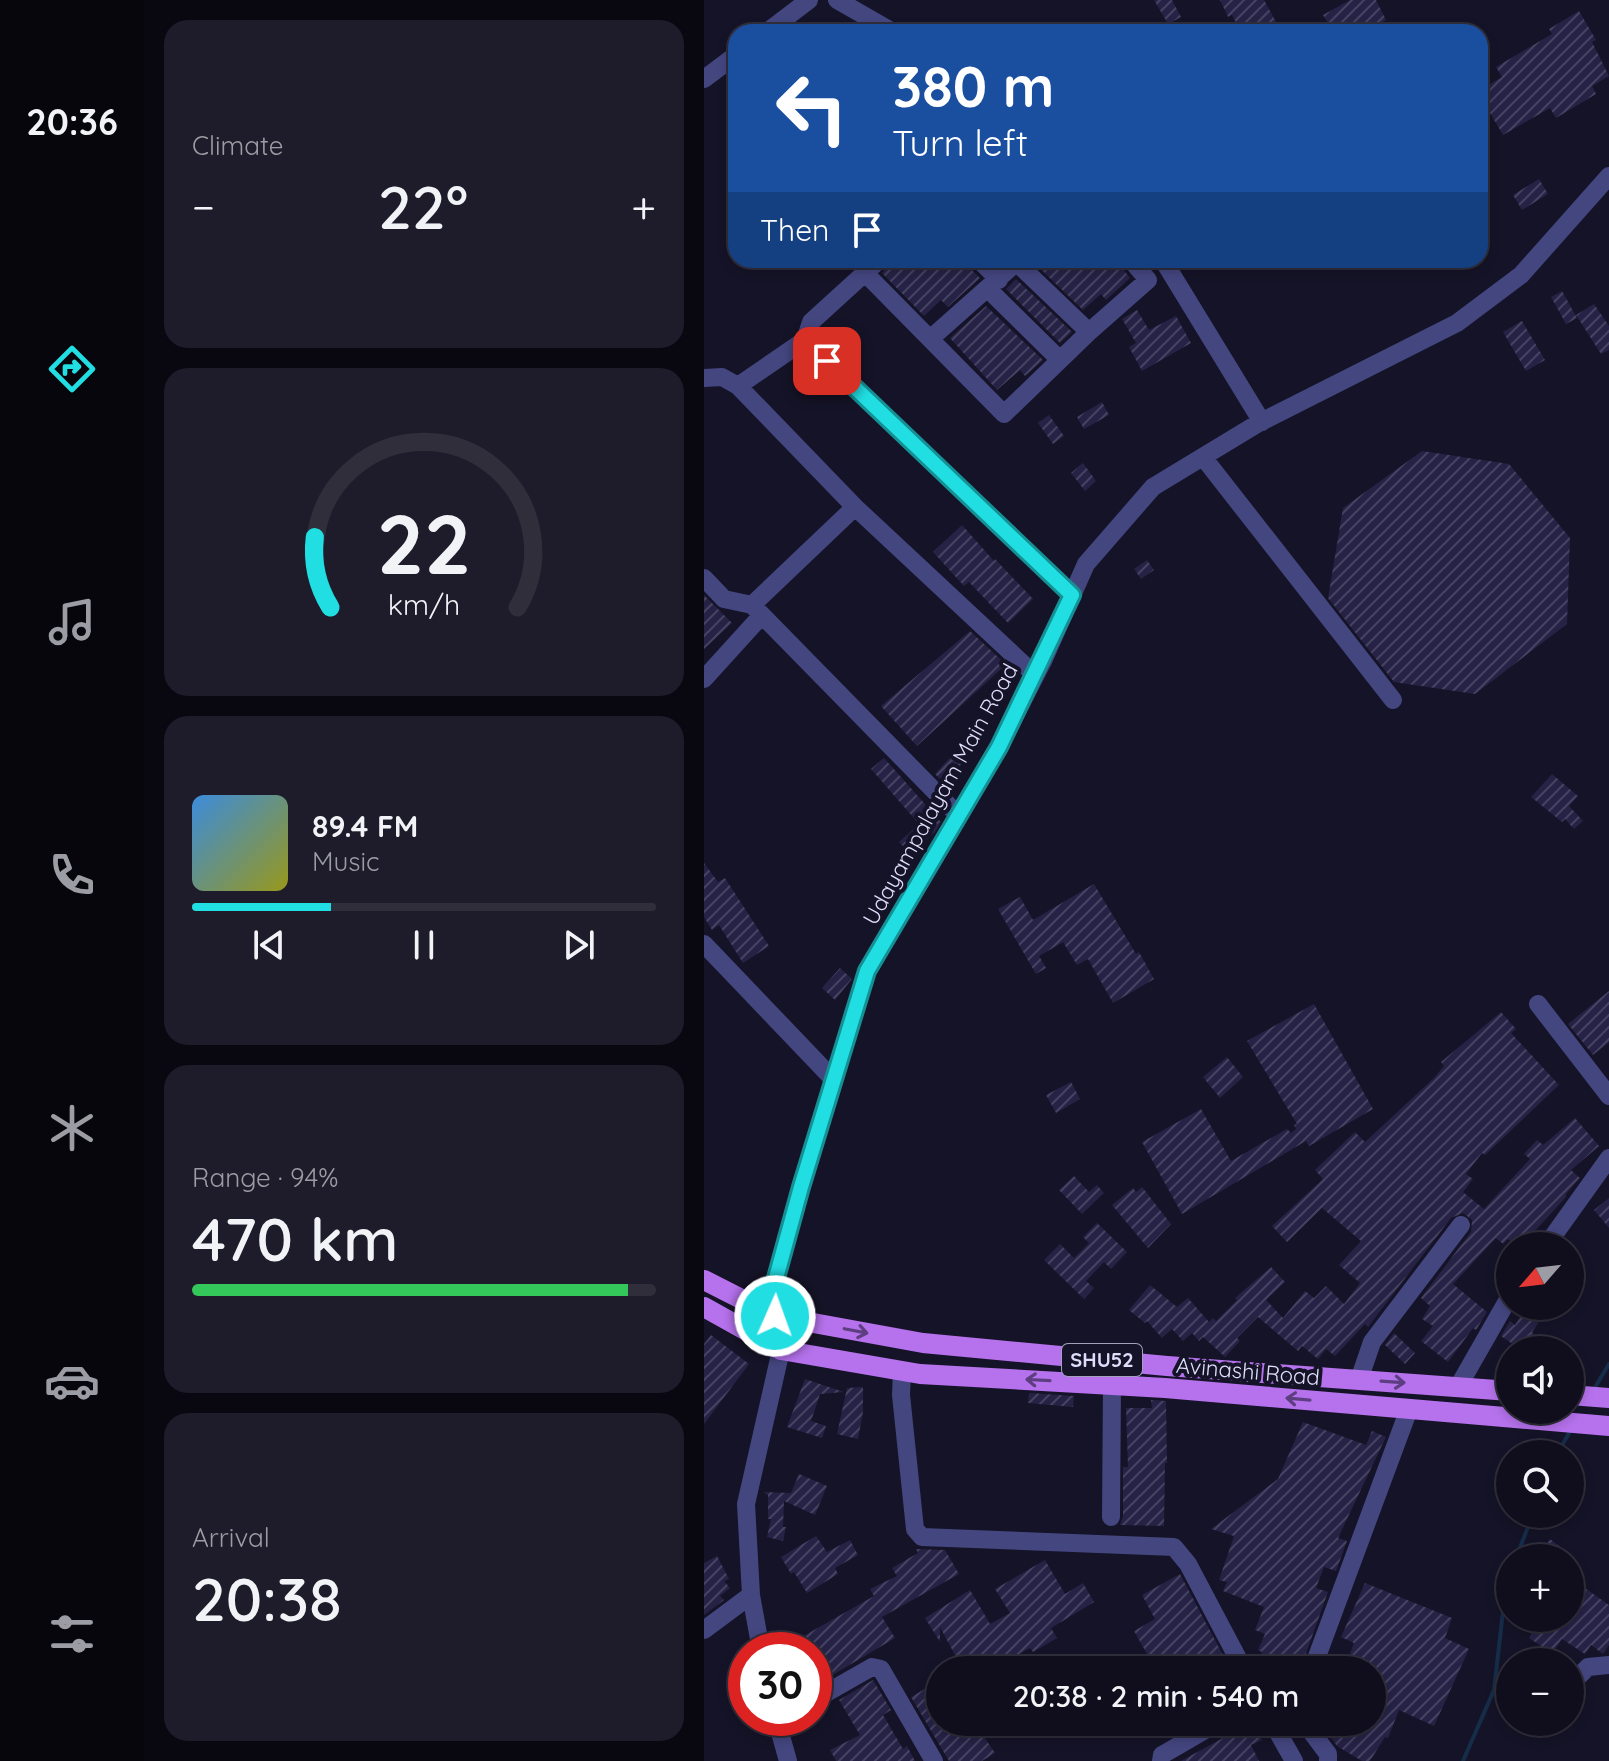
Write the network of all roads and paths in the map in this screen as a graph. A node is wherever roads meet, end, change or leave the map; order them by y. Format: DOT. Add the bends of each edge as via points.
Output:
graph roads {
  1 [pos="809,0"];
  2 [pos="837,0"];
  3 [pos="778,24"];
  4 [pos="879,24"];
  5 [pos="728,61"];
  6 [pos="704,79"];
  7 [pos="1609,176"];
  8 [pos="872,268"];
  9 [pos="984,268"];
  10 [pos="1011,268"];
  11 [pos="1025,268"];
  12 [pos="1138,268"];
  13 [pos="1168,268"];
  14 [pos="866,274"];
  15 [pos="994,285"];
  16 [pos="1089,332"];
  17 [pos="930,339"];
  18 [pos="805,340"];
  19 [pos="1060,360"];
  20 [pos="704,378"];
  21 [pos="738,386"];
  22 [pos="1262,422"];
  23 [pos="1203,457"];
  24 [pos="855,507"];
  25 [pos="704,578"];
  26 [pos="1072,595"];
  27 [pos="757,610"];
  28 [pos="1035,675"];
  29 [pos="704,679"];
  30 [pos="1393,700"];
  31 [pos="959,816"];
  32 [pos="704,944"];
  33 [pos="1538,1004"];
  34 [pos="834,1080"];
  35 [pos="1609,1096"];
  36 [pos="1609,1158"];
  37 [pos="1461,1225"];
  38 [pos="1556,1232"];
  39 [pos="704,1280"];
  40 [pos="704,1307"];
  41 [pos="775,1316"];
  42 [pos="1496,1320"];
  43 [pos="781,1350"];
  44 [pos="902,1371"];
  45 [pos="1359,1380"];
  46 [pos="1112,1384"];
  47 [pos="1458,1387"];
  48 [pos="1496,1390"];
  49 [pos="1584,1396"];
  50 [pos="1609,1398"];
  51 [pos="1409,1409"];
  52 [pos="1602,1426"];
  53 [pos="1111,1517"];
  54 [pos="751,1595"];
  55 [pos="704,1630"];
  56 [pos="758,1632"];
  57 [pos="1237,1656"];
  58 [pos="1317,1656"];
  59 [pos="1609,1665"];
  60 [pos="1584,1671"];
  61 [pos="832,1690"];
  62 [pos="782,1736"];
  63 [pos="1198,1736"];
  64 [pos="1280,1736"];
  65 [pos="1314,1736"];
  66 [pos="1163,1759"];
  67 [pos="788,1761"];
  68 [pos="934,1761"];
  69 [pos="1294,1761"];
  70 [pos="1328,1761"];
  1 -- 3 [label="street"];
  2 -- 4 [label="street"];
  5 -- 6 [label="street"];
  7 -- 22 [label="street, Udayampalayam Main Road" via="1521,275 1457,323"];
  8 -- 14 [label="street"];
  9 -- 15 [label="street"];
  10 -- 15 [label="street"];
  11 -- 16 [label="street"];
  12 -- 16 [label="street" via="1148,280"];
  13 -- 22 [label="street"];
  14 -- 17 [label="street"];
  14 -- 18 [label="street" via="811,322"];
  15 -- 17 [label="street"];
  15 -- 19 [label="street"];
  16 -- 19 [label="street"];
  17 -- 19 [label="street" via="1004,414"];
  18 -- 21 [label="street"];
  18 -- 26 [label="street"];
  20 -- 21 [label="street" via="722,377"];
  21 -- 24 [label="street"];
  22 -- 23 [label="street, Udayampalayam Main Road"];
  23 -- 26 [label="street, Udayampalayam Main Road" via="1153,487 1086,564"];
  23 -- 30 [label="street"];
  24 -- 27 [label="street"];
  24 -- 28 [label="street"];
  25 -- 27 [label="street" via="724,599"];
  26 -- 28 [label="street, Udayampalayam Main Road"];
  27 -- 29 [label="street"];
  27 -- 31 [label="street"];
  28 -- 31 [label="street, Udayampalayam Main Road"];
  31 -- 34 [label="street, Udayampalayam Main Road" via="867,971"];
  32 -- 34 [label="street"];
  33 -- 35 [label="street"];
  34 -- 41 [label="street, Udayampalayam Main Road" via="773,1289"];
  36 -- 38 [label="street"];
  37 -- 45 [label="street" via="1372,1342"];
  39 -- 41 [label="main road, Avinashi Road / SHU52"];
  40 -- 43 [label="main road, Avinashi Road / SHU52"];
  41 -- 45 [label="main road, Avinashi Road / SHU52, one-way" via="923,1343"];
  42 -- 47 [label="street"];
  43 -- 44 [label="main road, Avinashi Road / SHU52"];
  43 -- 54 [label="street" via="746,1504"];
  46 -- 44 [label="main road, Avinashi Road / SHU52, one-way"];
  44 -- 57 [label="street" via="915,1529 922,1537 1174,1547"];
  45 -- 47 [label="main road, Avinashi Road / SHU52, one-way"];
  51 -- 46 [label="main road, Avinashi Road / SHU52, one-way"];
  46 -- 53 [label="street"];
  47 -- 48 [label="main road, Avinashi Road / SHU52"];
  49 -- 50 [label="main road"];
  51 -- 52 [label="main road, Avinashi Road / SHU52"];
  51 -- 58 [label="street"];
  54 -- 55 [label="street"];
  54 -- 56 [label="street"];
  59 -- 60 [label="street"];
  61 -- 68 [label="street" via="872,1667 881,1669"];
  62 -- 67 [label="street"];
  63 -- 66 [label="street"];
  64 -- 69 [label="street"];
  65 -- 70 [label="street"];
}
